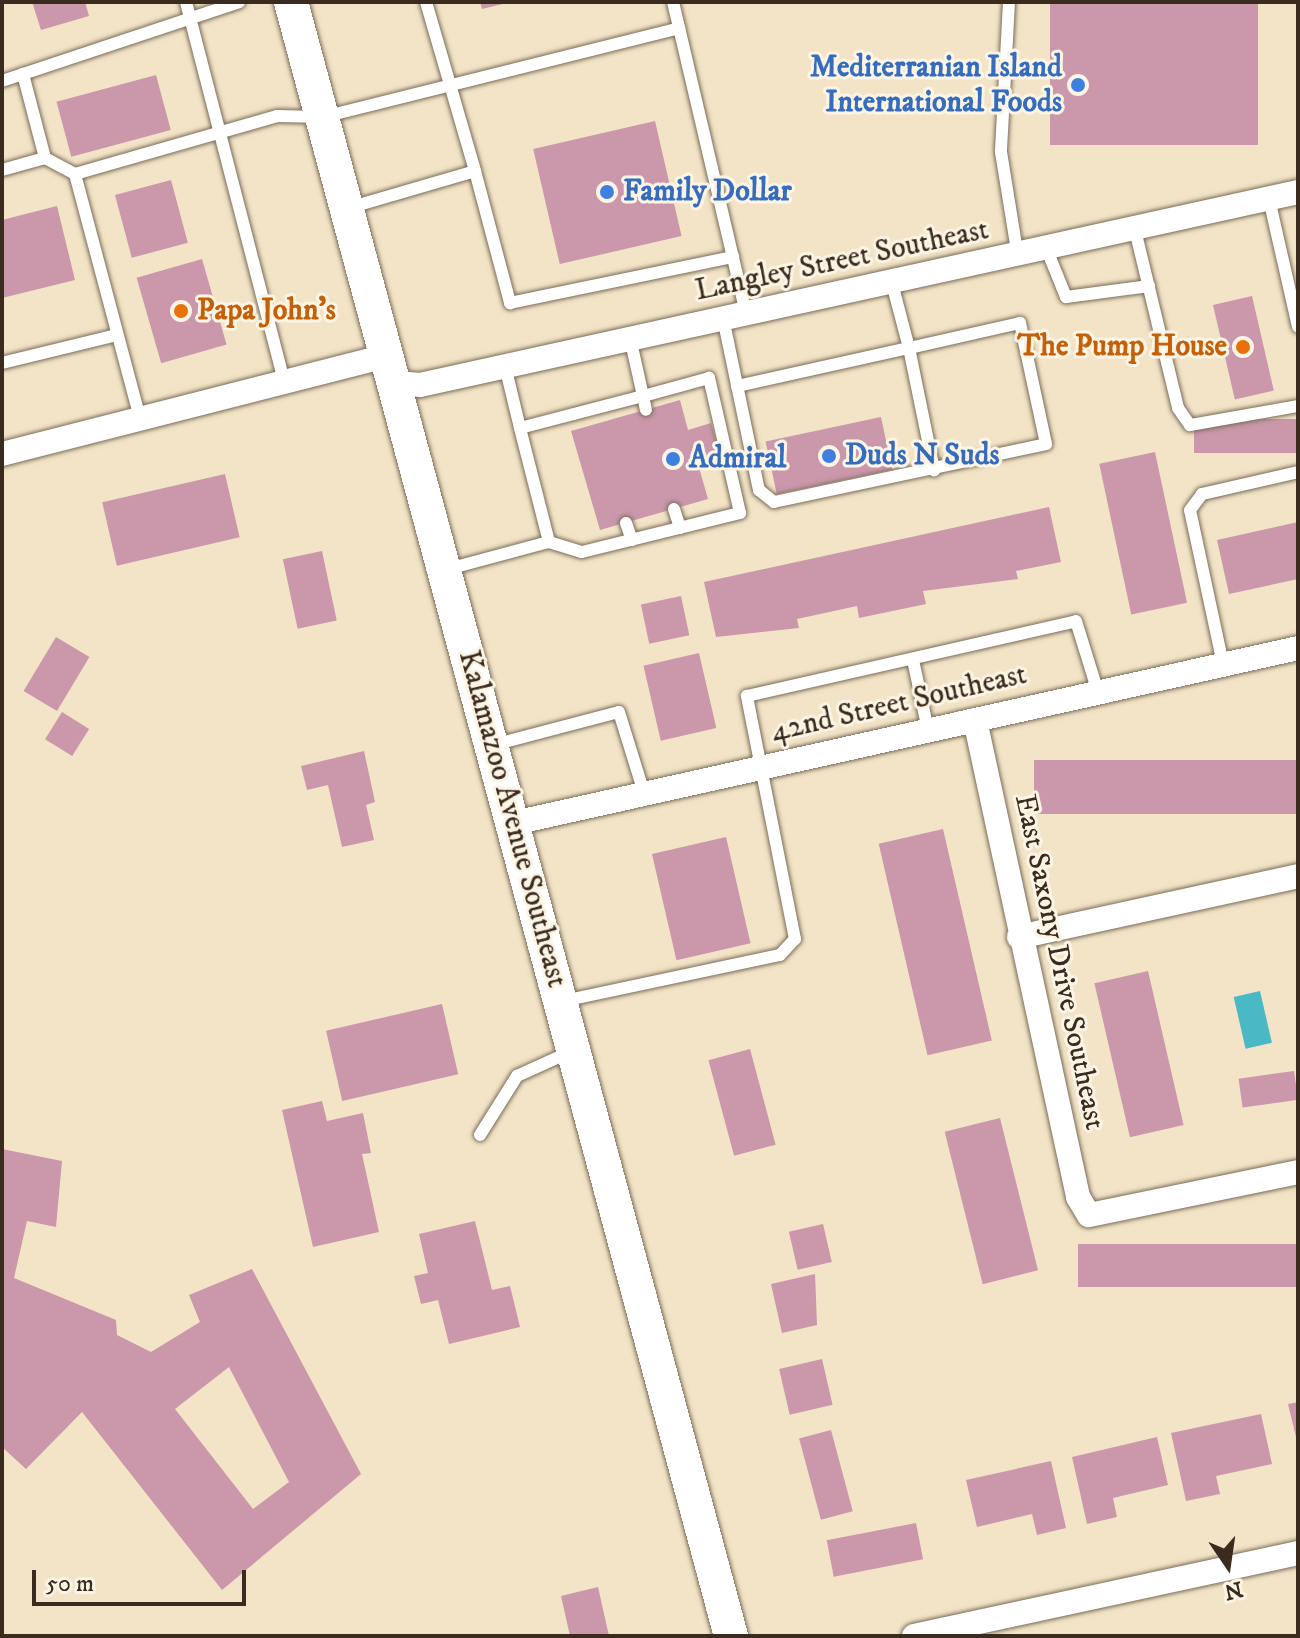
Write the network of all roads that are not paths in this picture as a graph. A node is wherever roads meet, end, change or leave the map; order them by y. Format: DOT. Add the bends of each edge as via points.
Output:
graph roads {
  1 [pos="186,2"];
  2 [pos="239,2"];
  3 [pos="291,2"];
  4 [pos="426,2"];
  5 [pos="673,2"];
  6 [pos="1009,2"];
  7 [pos="190,17"];
  8 [pos="679,28"];
  9 [pos="23,74"];
  10 [pos="2,81"];
  11 [pos="448,87"];
  12 [pos="323,117"];
  13 [pos="220,132"];
  14 [pos="45,158"];
  15 [pos="2,170"];
  16 [pos="475,171"];
  17 [pos="75,174"];
  18 [pos="1298,192"];
  19 [pos="1269,199"];
  20 [pos="348,208"];
  21 [pos="1135,230"];
  22 [pos="1047,250"];
  23 [pos="733,257"];
  24 [pos="1018,257"];
  25 [pos="892,283"];
  26 [pos="1149,286"];
  27 [pos="735,315"];
  28 [pos="1298,327"];
  29 [pos="117,335"];
  30 [pos="630,338"];
  31 [pos="909,348"];
  32 [pos="2,363"];
  33 [pos="505,366"];
  34 [pos="394,369"];
  35 [pos="284,382"];
  36 [pos="737,386"];
  37 [pos="645,403"];
  38 [pos="1298,406"];
  39 [pos="593,409"];
  40 [pos="140,419"];
  41 [pos="597,423"];
  42 [pos="520,428"];
  43 [pos="2,454"];
  44 [pos="934,470"];
  45 [pos="1298,472"];
  46 [pos="674,509"];
  47 [pos="626,523"];
  48 [pos="680,528"];
  49 [pos="632,540"];
  50 [pos="549,542"];
  51 [pos="446,569"];
  52 [pos="1298,648"];
  53 [pos="913,660"];
  54 [pos="1223,664"];
  55 [pos="1098,692"];
  56 [pos="975,720"];
  57 [pos="928,730"];
  58 [pos="493,745"];
  59 [pos="757,768"];
  60 [pos="644,793"];
  61 [pos="514,823"];
  62 [pos="1298,876"];
  63 [pos="1019,937"];
  64 [pos="560,1002"];
  65 [pos="573,1051"];
  66 [pos="480,1135"];
  67 [pos="1298,1172"];
  68 [pos="1298,1553"];
  69 [pos="731,1636"];
  70 [pos="914,1636"];
  1 -- 7 [label="lane"];
  2 -- 7 [label="lane"];
  3 -- 12 [label="main road, Kalamazoo Avenue Southeast"];
  4 -- 11 [label="lane"];
  5 -- 8 [label="lane"];
  6 -- 24 [label="lane" via="1001,152"];
  7 -- 9 [label="lane"];
  7 -- 13 [label="lane"];
  8 -- 11 [label="lane"];
  8 -- 23 [label="lane"];
  9 -- 10 [label="lane"];
  9 -- 14 [label="lane"];
  11 -- 12 [label="lane"];
  11 -- 16 [label="lane"];
  12 -- 13 [label="lane" via="277,116"];
  12 -- 20 [label="main road, Kalamazoo Avenue Southeast"];
  13 -- 17 [label="lane"];
  13 -- 35 [label="lane"];
  14 -- 15 [label="lane"];
  14 -- 17 [label="lane"];
  16 -- 20 [label="lane"];
  16 -- 23 [label="lane" via="510,303 618,287"];
  17 -- 29 [label="lane"];
  18 -- 19 [label="street, Langley Street Southeast"];
  19 -- 21 [label="street, Langley Street Southeast"];
  19 -- 28 [label="lane"];
  20 -- 34 [label="main road, Kalamazoo Avenue Southeast"];
  21 -- 22 [label="street, Langley Street Southeast"];
  21 -- 26 [label="lane"];
  22 -- 24 [label="street, Langley Street Southeast"];
  22 -- 26 [label="lane" via="1066,297"];
  23 -- 27 [label="lane"];
  24 -- 25 [label="street, Langley Street Southeast"];
  25 -- 27 [label="street, Langley Street Southeast"];
  25 -- 31 [label="lane"];
  26 -- 38 [label="lane" via="1178,408 1190,425"];
  27 -- 30 [label="street, Langley Street Southeast"];
  27 -- 36 [label="lane"];
  29 -- 32 [label="lane"];
  29 -- 40 [label="lane"];
  30 -- 33 [label="street, Langley Street Southeast"];
  30 -- 37 [label="lane"];
  31 -- 36 [label="lane"];
  31 -- 44 [label="lane"];
  31 -- 44 [label="lane" via="1020,323 1046,444"];
  33 -- 34 [label="street, Langley Street Southeast"];
  33 -- 42 [label="lane"];
  34 -- 35 [label="street, Langley Street Southeast"];
  34 -- 51 [label="main road, Kalamazoo Avenue Southeast"];
  35 -- 40 [label="street, Langley Street Southeast"];
  36 -- 44 [label="lane" via="759,490 774,502"];
  37 -- 39 [label="lane"];
  37 -- 48 [label="lane" via="709,378 740,513"];
  39 -- 41 [label="lane"];
  39 -- 42 [label="lane"];
  40 -- 43 [label="street, Langley Street Southeast"];
  42 -- 50 [label="lane"];
  45 -- 54 [label="lane" via="1202,494 1190,510"];
  46 -- 48 [label="lane"];
  47 -- 49 [label="lane"];
  48 -- 49 [label="lane"];
  49 -- 50 [label="lane" via="582,552"];
  50 -- 51 [label="lane"];
  51 -- 58 [label="main road, Kalamazoo Avenue Southeast"];
  52 -- 54 [label="street, 42nd Street Southeast"];
  53 -- 55 [label="lane" via="1076,621"];
  53 -- 57 [label="lane"];
  53 -- 59 [label="lane" via="747,696"];
  54 -- 55 [label="street, 42nd Street Southeast"];
  55 -- 56 [label="street, 42nd Street Southeast"];
  56 -- 57 [label="street, 42nd Street Southeast"];
  56 -- 63 [label="street, East Saxony Drive Southeast"];
  57 -- 59 [label="street, 42nd Street Southeast"];
  58 -- 60 [label="lane" via="619,712"];
  58 -- 61 [label="main road, Kalamazoo Avenue Southeast"];
  59 -- 60 [label="street, 42nd Street Southeast"];
  59 -- 64 [label="lane" via="795,939 780,955"];
  60 -- 61 [label="street, 42nd Street Southeast"];
  61 -- 64 [label="main road, Kalamazoo Avenue Southeast"];
  62 -- 63 [label="street"];
  63 -- 67 [label="street, East Saxony Drive Southeast" via="1078,1197 1089,1215"];
  64 -- 65 [label="main road, Kalamazoo Avenue Southeast"];
  65 -- 66 [label="lane" via="517,1076"];
  65 -- 69 [label="main road, Kalamazoo Avenue Southeast"];
  68 -- 70 [label="street"];
}
